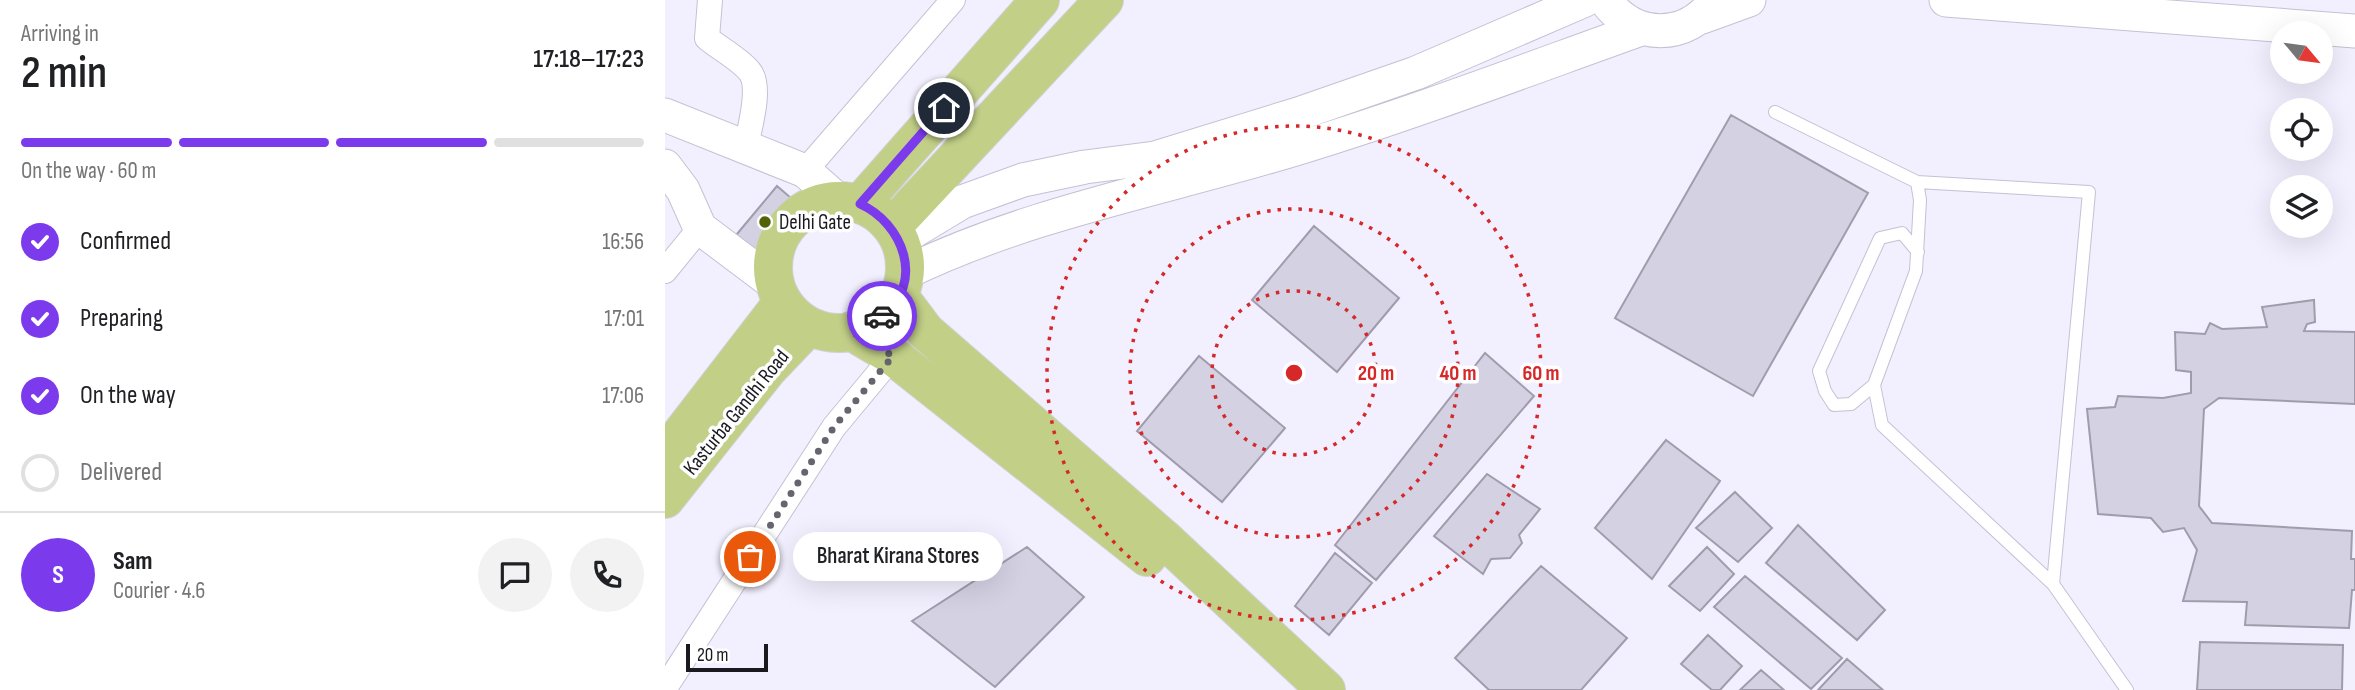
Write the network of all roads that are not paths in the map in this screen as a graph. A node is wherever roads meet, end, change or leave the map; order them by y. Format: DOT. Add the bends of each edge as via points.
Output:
graph roads {
  1 [pos="710,0"];
  2 [pos="953,0"];
  3 [pos="1040,0"];
  4 [pos="1104,0"];
  5 [pos="1585,0"];
  6 [pos="1605,0"];
  7 [pos="1749,0"];
  8 [pos="1945,0"];
  9 [pos="2075,0"];
  10 [pos="1709,8"];
  11 [pos="2355,23"];
  12 [pos="1641,29"];
  13 [pos="2355,31"];
  14 [pos="1775,112"];
  15 [pos="665,116"];
  16 [pos="746,147"];
  17 [pos="665,166"];
  18 [pos="805,171"];
  19 [pos="1917,182"];
  20 [pos="849,202"];
  21 [pos="700,229"];
  22 [pos="1918,252"];
  23 [pos="899,259"];
  24 [pos="665,271"];
  25 [pos="789,304"];
  26 [pos="851,331"];
  27 [pos="893,356"];
  28 [pos="1874,384"];
  29 [pos="665,455"];
  30 [pos="665,499"];
  31 [pos="2053,584"];
  32 [pos="665,688"];
  33 [pos="1289,690"];
  34 [pos="1326,690"];
  35 [pos="2127,690"];
  1 -- 16 [label="street" via="707,38 750,71 754,81"];
  2 -- 18 [label="street"];
  3 -- 20 [label="main road"];
  4 -- 23 [label="main road"];
  5 -- 23 [label="main road" via="1416,74 1298,114 1155,158 1023,180 962,202"];
  6 -- 12 [label="main road" via="1615,14"];
  7 -- 10 [label="main road"];
  8 -- 13 [label="main road"];
  9 -- 11 [label="lane"];
  10 -- 12 [label="main road" via="1686,27 1668,32"];
  12 -- 23 [label="main road" via="1301,147 1020,225 943,254"];
  14 -- 19 [label="lane"];
  15 -- 16 [label="main road"];
  16 -- 18 [label="main road"];
  17 -- 21 [label="main road" via="683,190"];
  18 -- 20 [label="main road"];
  19 -- 22 [label="lane"];
  19 -- 31 [label="lane" via="2089,192"];
  20 -- 23 [label="main road" via="873,210"];
  20 -- 25 [label="main road" via="820,204 787,227 773,265"];
  21 -- 24 [label="street"];
  21 -- 25 [label="main road"];
  22 -- 28 [label="lane" via="1916,271"];
  22 -- 28 [label="lane" via="1902,233 1880,238 1819,371 1834,405 1851,404"];
  23 -- 26 [label="main road" via="887,312 870,325"];
  23 -- 34 [label="main road" via="925,331 1163,538"];
  25 -- 26 [label="main road" via="829,332"];
  25 -- 29 [label="main road, Kasturba Gandhi Road"];
  25 -- 30 [label="main road, Kasturba Gandhi Road" via="767,370"];
  26 -- 27 [label="main road"];
  27 -- 32 [label="street" via="834,427"];
  27 -- 33 [label="main road" via="1146,556"];
  28 -- 31 [label="lane" via="1882,425"];
  31 -- 35 [label="lane"];
}
